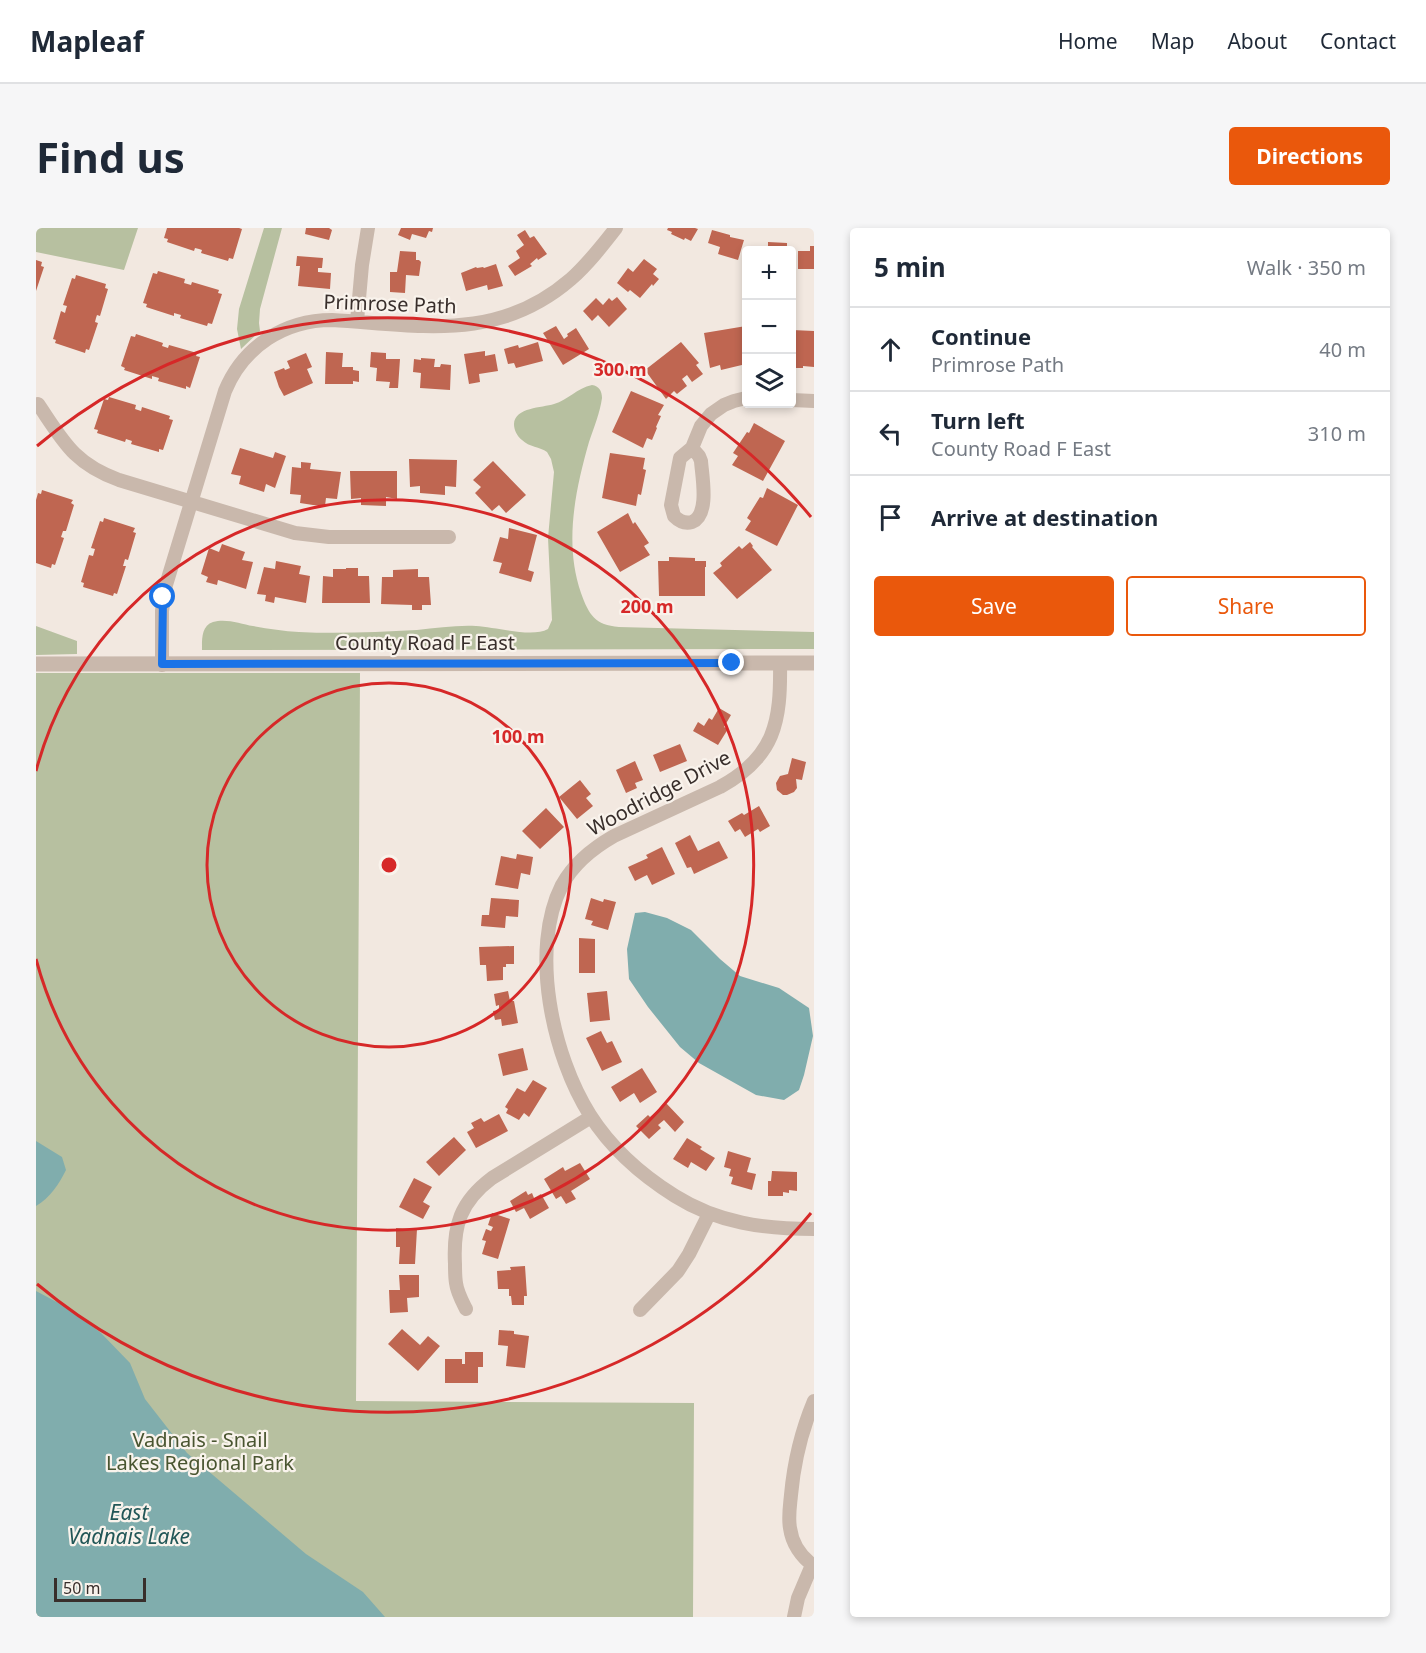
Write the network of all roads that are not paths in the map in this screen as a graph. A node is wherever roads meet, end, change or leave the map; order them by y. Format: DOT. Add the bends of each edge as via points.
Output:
graph roads {
  1 [pos="369,228"];
  2 [pos="616,228"];
  3 [pos="357,321"];
  4 [pos="742,399"];
  5 [pos="796,400"];
  6 [pos="814,401"];
  7 [pos="38,404"];
  8 [pos="692,448"];
  9 [pos="190,502"];
  10 [pos="449,537"];
  11 [pos="780,663"];
  12 [pos="814,663"];
  13 [pos="36,664"];
  14 [pos="162,664"];
  15 [pos="591,1117"];
  16 [pos="709,1214"];
  17 [pos="814,1229"];
  18 [pos="466,1309"];
  19 [pos="640,1310"];
  20 [pos="814,1401"];
  21 [pos="813,1565"];
  22 [pos="794,1617"];
  1 -- 3 [label="street"];
  2 -- 3 [label="street, Primrose Path" via="571,279 537,303 508,316 447,327"];
  3 -- 9 [label="street, Primrose Path" via="296,324 249,353 227,386"];
  4 -- 8 [label="street" via="711,414 700,426"];
  5 -- 6 [label="street"];
  7 -- 9 [label="street" via="68,448 88,466"];
  8 -- 8 [label="street" via="680,458 671,505 674,516 684,522 699,517 703,506 701,461"];
  9 -- 10 [label="street" via="307,536"];
  9 -- 14 [label="street, Primrose Path" via="163,597"];
  11 -- 12 [label="street, County Road F East"];
  11 -- 14 [label="street, County Road F East"];
  11 -- 15 [label="street, Woodridge Drive" via="775,727 747,770 734,780 598,845 572,870 556,899 547,953 551,1013 568,1072"];
  13 -- 14 [label="street, County Road F East"];
  15 -- 16 [label="street, Woodridge Drive" via="650,1179"];
  15 -- 18 [label="street" via="492,1178 470,1199 456,1226 454,1241 456,1284"];
  16 -- 17 [label="street, Woodridge Drive" via="762,1227"];
  16 -- 19 [label="street" via="678,1270"];
  20 -- 21 [label="street" via="798,1447 790,1514 794,1541"];
  21 -- 22 [label="street"];
}
